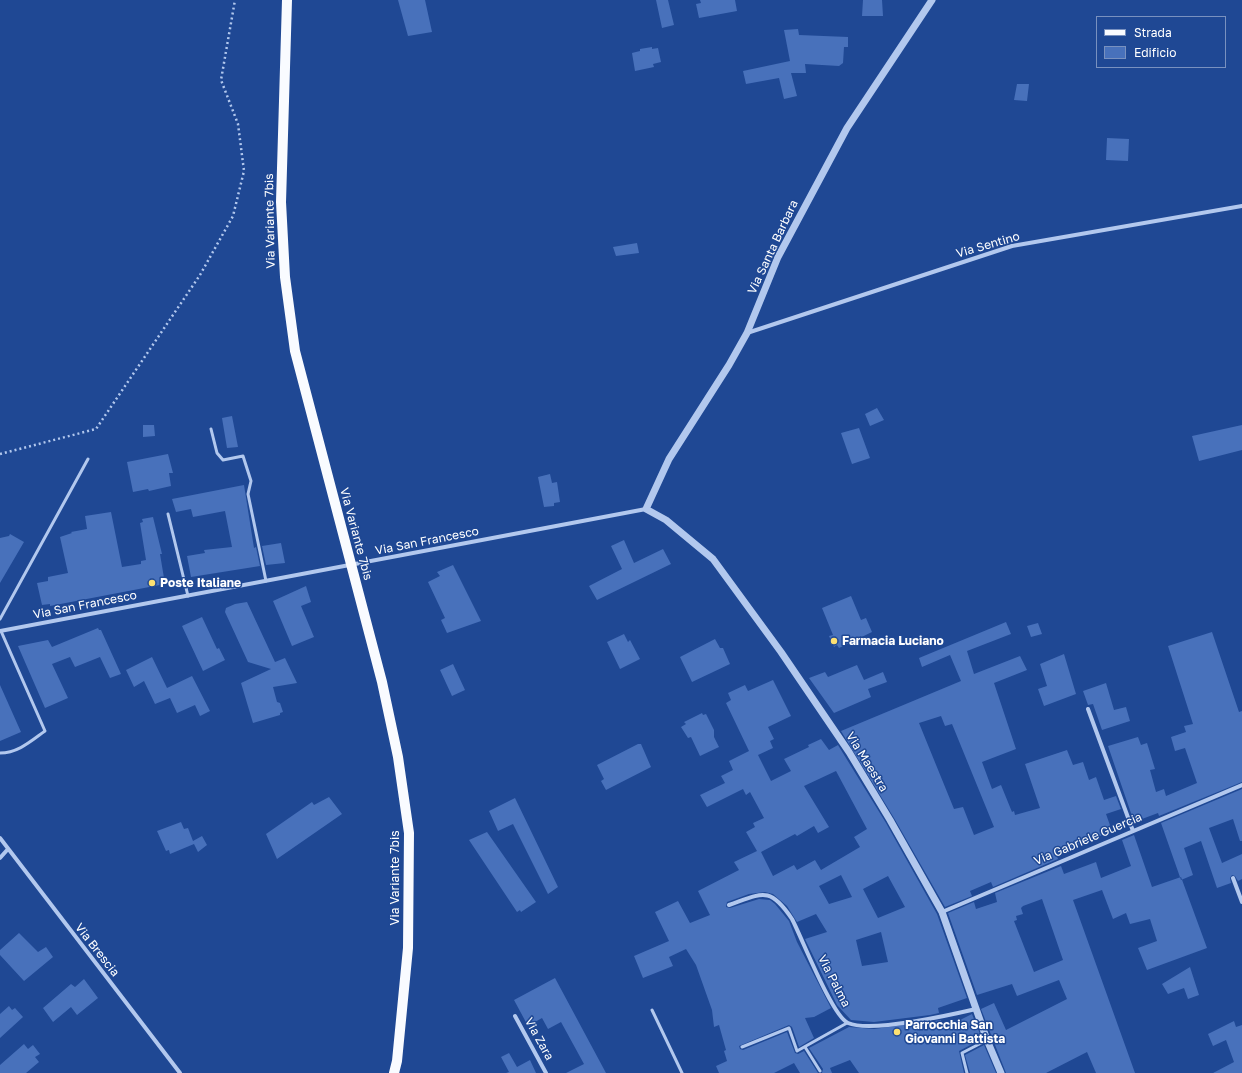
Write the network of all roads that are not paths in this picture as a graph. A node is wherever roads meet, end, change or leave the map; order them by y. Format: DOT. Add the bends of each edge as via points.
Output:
graph roads {
  1 [pos="287,0"];
  2 [pos="932,0"];
  3 [pos="1242,206"];
  4 [pos="747,333"];
  5 [pos="210,429"];
  6 [pos="88,459"];
  7 [pos="646,509"];
  8 [pos="168,514"];
  9 [pos="266,581"];
  10 [pos="188,596"];
  11 [pos="0,619"];
  12 [pos="1,631"];
  13 [pos="1088,709"];
  14 [pos="0,754"];
  15 [pos="1242,785"];
  16 [pos="1133,831"];
  17 [pos="0,838"];
  18 [pos="8,849"];
  19 [pos="0,858"];
  20 [pos="1233,878"];
  21 [pos="1242,902"];
  22 [pos="729,904"];
  23 [pos="942,912"];
  24 [pos="976,1009"];
  25 [pos="652,1010"];
  26 [pos="515,1016"];
  27 [pos="847,1023"];
  28 [pos="987,1040"];
  29 [pos="742,1047"];
  30 [pos="805,1047"];
  31 [pos="820,1071"];
  32 [pos="180,1073"];
  33 [pos="394,1073"];
  34 [pos="546,1073"];
  35 [pos="682,1073"];
  36 [pos="967,1073"];
  37 [pos="1001,1073"];
  1 -- 33 [label="main road, Via Variante 7bis" via="281,202 285,277 295,351 382,682 398,757 409,833 408,948"];
  2 -- 4 [label="street, Via Santa Barbara" via="847,128 778,257"];
  3 -- 4 [label="street, Via Sentino" via="1012,246"];
  4 -- 7 [label="street, Via Santa Barbara" via="669,459"];
  5 -- 9 [label="lane" via="217,453 223,460 243,456 251,481 248,494"];
  6 -- 11 [label="lane"];
  7 -- 9 [label="street, Via San Francesco"];
  7 -- 23 [label="street, Via Maestra" via="666,520 718,565 849,752"];
  8 -- 10 [label="lane"];
  9 -- 10 [label="street, Via San Francesco"];
  10 -- 12 [label="street, Via San Francesco"];
  12 -- 14 [label="lane" via="45,731 11,753"];
  13 -- 16 [label="street"];
  15 -- 16 [label="street, Via Gabriele Guercia"];
  16 -- 23 [label="street, Via Gabriele Guercia"];
  17 -- 18 [label="street, Via Brescia"];
  18 -- 19 [label="street"];
  18 -- 32 [label="street, Via Brescia"];
  20 -- 21 [label="street"];
  22 -- 27 [label="street, Via Palma" via="768,894 784,906 833,1005"];
  23 -- 24 [label="street, Via Maestra"];
  24 -- 27 [label="street, Via Palma" via="938,1018 886,1025 859,1026"];
  24 -- 28 [label="street, Via Maestra"];
  25 -- 35 [label="lane"];
  26 -- 34 [label="street, Via Zara"];
  27 -- 30 [label="lane"];
  28 -- 36 [label="lane" via="962,1053"];
  28 -- 37 [label="street, Via Maestra"];
  29 -- 30 [label="lane" via="789,1028 797,1051"];
  30 -- 31 [label="lane"];
}
